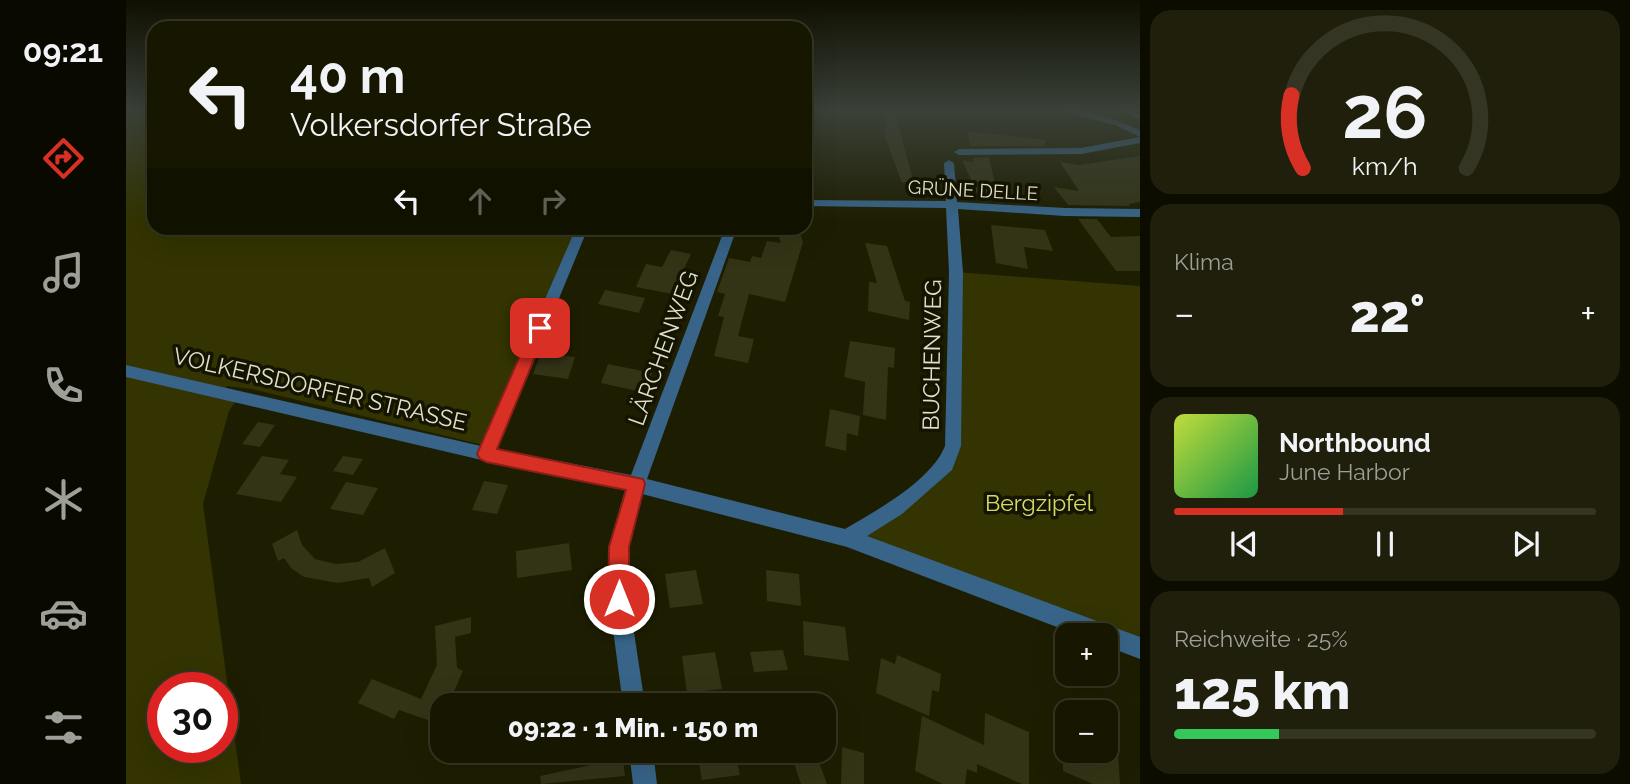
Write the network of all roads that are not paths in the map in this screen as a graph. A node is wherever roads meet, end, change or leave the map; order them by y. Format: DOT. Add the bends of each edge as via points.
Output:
graph roads {
  1 [pos="1105,147"];
  2 [pos="959,152"];
  3 [pos="949,163"];
  4 [pos="812,203"];
  5 [pos="951,205"];
  6 [pos="1140,212"];
  7 [pos="579,235"];
  8 [pos="729,235"];
  9 [pos="126,371"];
  10 [pos="486,454"];
  11 [pos="636,484"];
  12 [pos="847,538"];
  13 [pos="1140,648"];
  14 [pos="632,693"];
  15 [pos="642,763"];
  16 [pos="645,784"];
  1 -- 2 [label="street" via="1082,151"];
  3 -- 5 [label="street, BUCHENWEG"];
  4 -- 5 [label="street, GRÜNE DELLE"];
  5 -- 6 [label="street, GRÜNE DELLE"];
  5 -- 12 [label="street, BUCHENWEG" via="956,272 953,446 946,465 896,508"];
  7 -- 10 [label="street"];
  8 -- 11 [label="street, LÄRCHENWEG"];
  9 -- 10 [label="street, VOLKERSDORFER STRASSE"];
  10 -- 11 [label="street, VOLKERSDORFER STRASSE"];
  11 -- 12 [label="street, VOLKERSDORFER STRASSE"];
  11 -- 14 [label="street, LÄRCHENWEG" via="619,547 619,599"];
  12 -- 13 [label="street, VOLKERSDORFER STRASSE"];
  15 -- 16 [label="street"];
}
